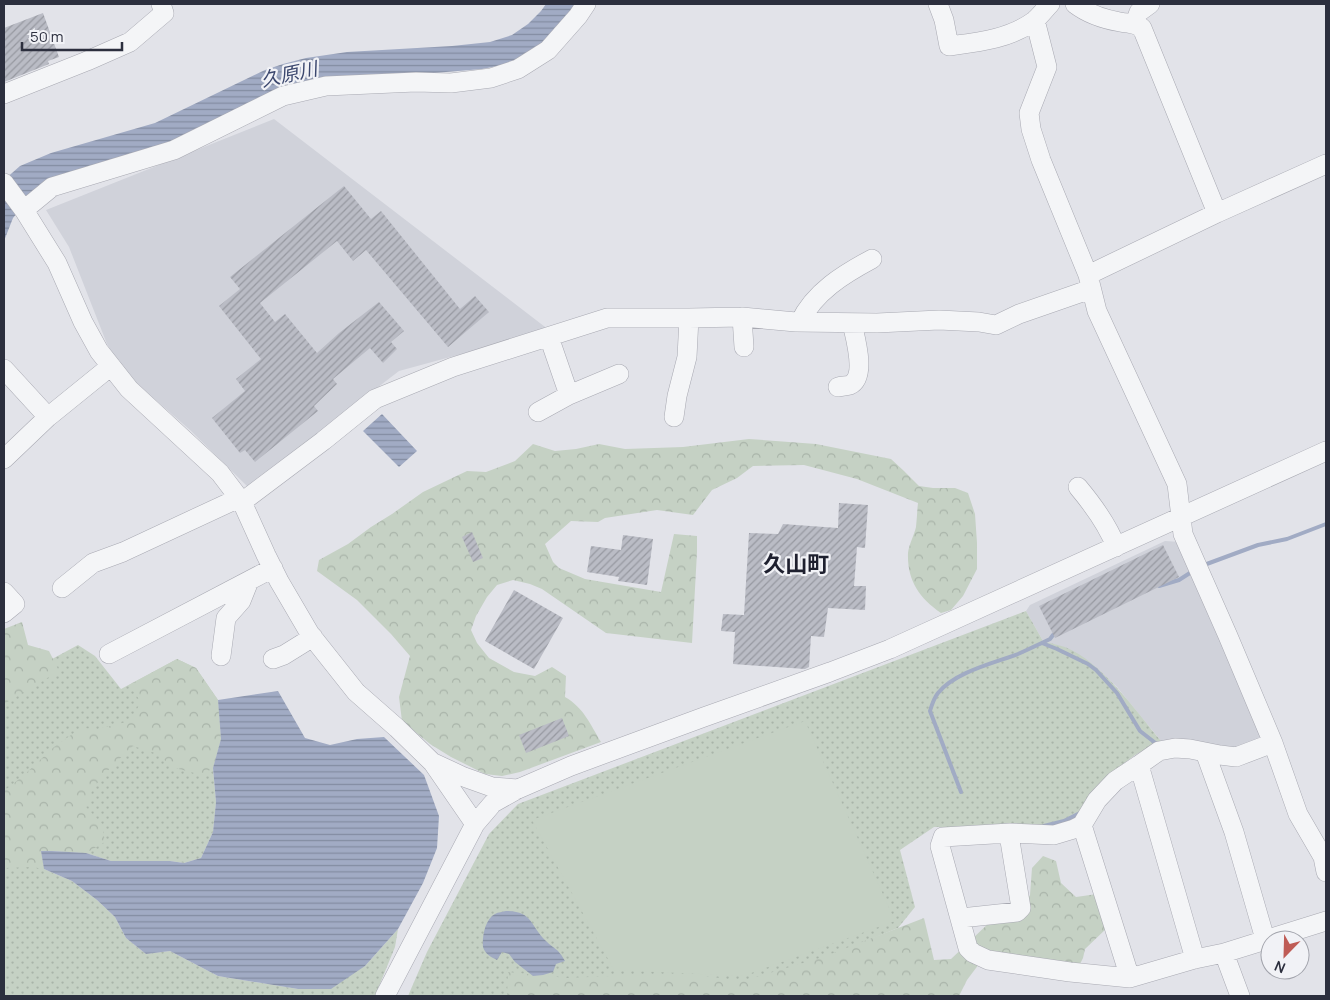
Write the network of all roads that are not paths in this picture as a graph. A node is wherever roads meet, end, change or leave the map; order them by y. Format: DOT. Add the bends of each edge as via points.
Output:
graph roads {
  1 [pos="161,4"];
  2 [pos="586,4"];
  3 [pos="938,4"];
  4 [pos="1050,4"];
  5 [pos="1075,4"];
  6 [pos="1150,4"];
  7 [pos="1035,20"];
  8 [pos="1135,23"];
  9 [pos="4,94"];
  10 [pos="1326,164"];
  11 [pos="4,183"];
  12 [pos="23,209"];
  13 [pos="1217,213"];
  14 [pos="872,259"];
  15 [pos="1089,282"];
  16 [pos="742,317"];
  17 [pos="689,318"];
  18 [pos="800,322"];
  19 [pos="852,323"];
  20 [pos="549,337"];
  21 [pos="744,347"];
  22 [pos="111,366"];
  23 [pos="4,368"];
  24 [pos="619,374"];
  25 [pos="838,387"];
  26 [pos="569,395"];
  27 [pos="538,412"];
  28 [pos="48,417"];
  29 [pos="674,417"];
  30 [pos="1326,451"];
  31 [pos="4,459"];
  32 [pos="1078,487"];
  33 [pos="241,500"];
  34 [pos="1181,518"];
  35 [pos="1116,547"];
  36 [pos="272,568"];
  37 [pos="248,581"];
  38 [pos="62,588"];
  39 [pos="4,592"];
  40 [pos="4,614"];
  41 [pos="313,637"];
  42 [pos="109,654"];
  43 [pos="222,656"];
  44 [pos="274,659"];
  45 [pos="1274,743"];
  46 [pos="1205,752"];
  47 [pos="433,763"];
  48 [pos="1139,764"];
  49 [pos="518,789"];
  50 [pos="475,824"];
  51 [pos="1082,825"];
  52 [pos="1010,833"];
  53 [pos="1326,872"];
  54 [pos="961,918"];
  55 [pos="1326,921"];
  56 [pos="1262,930"];
  57 [pos="1296,930"];
  58 [pos="1260,941"];
  59 [pos="1224,952"];
  60 [pos="1194,959"];
  61 [pos="1130,978"];
  62 [pos="385,996"];
  63 [pos="1240,996"];
  1 -- 9 [label="street" via="164,13 130,42"];
  2 -- 12 [label="street" via="548,50 518,69 491,78 450,83 326,86 283,96 174,150 52,187"];
  3 -- 7 [label="street" via="949,46 994,39"];
  4 -- 7 [label="street"];
  5 -- 8 [label="street" via="1103,18"];
  6 -- 8 [label="street" via="1139,12"];
  7 -- 15 [label="street" via="1047,68 1029,112 1031,129"];
  8 -- 13 [label="street" via="1142,28"];
  10 -- 13 [label="street"];
  11 -- 12 [label="street"];
  12 -- 22 [label="street" via="57,263 82,322"];
  13 -- 15 [label="street"];
  14 -- 18 [label="street" via="836,280 804,312"];
  15 -- 19 [label="street" via="996,325 939,320"];
  15 -- 34 [label="street" via="1097,311 1177,484"];
  16 -- 17 [label="street"];
  16 -- 18 [label="street"];
  16 -- 21 [label="street"];
  17 -- 20 [label="street" via="607,318"];
  17 -- 29 [label="street" via="688,356"];
  18 -- 19 [label="street"];
  19 -- 25 [label="street" via="859,372 851,385"];
  20 -- 26 [label="street"];
  20 -- 33 [label="street" via="453,366 375,399"];
  22 -- 28 [label="street"];
  22 -- 33 [label="street" via="129,389 220,473"];
  23 -- 28 [label="street"];
  24 -- 26 [label="street"];
  26 -- 27 [label="street"];
  28 -- 31 [label="street"];
  30 -- 34 [label="street"];
  32 -- 35 [label="street" via="1111,534"];
  33 -- 36 [label="street"];
  33 -- 38 [label="street" via="93,563"];
  34 -- 35 [label="street"];
  34 -- 45 [label="street" via="1183,534"];
  35 -- 49 [label="street" via="890,648 571,766"];
  36 -- 37 [label="street"];
  36 -- 41 [label="street"];
  37 -- 42 [label="street"];
  37 -- 43 [label="street" via="241,601 226,618"];
  39 -- 40 [label="street" via="16,604"];
  41 -- 44 [label="street"];
  41 -- 47 [label="street" via="356,692"];
  45 -- 46 [label="street" via="1236,757"];
  45 -- 53 [label="street" via="1298,814 1323,857"];
  46 -- 48 [label="street" via="1175,748 1159,751"];
  46 -- 56 [label="street" via="1234,832"];
  47 -- 49 [label="street" via="492,787"];
  47 -- 50 [label="street"];
  48 -- 51 [label="street" via="1115,781 1097,800"];
  48 -- 60 [label="street"];
  49 -- 50 [label="street" via="493,803"];
  50 -- 62 [label="street"];
  51 -- 52 [label="street" via="1054,835"];
  51 -- 61 [label="street"];
  52 -- 54 [label="street" via="1021,908 1017,912"];
  52 -- 54 [label="street" via="944,837 940,846"];
  54 -- 61 [label="street" via="968,948 988,960"];
  55 -- 57 [label="street"];
  58 -- 59 [label="street"];
  59 -- 60 [label="street"];
  59 -- 63 [label="street"];
  60 -- 61 [label="street"];
}
